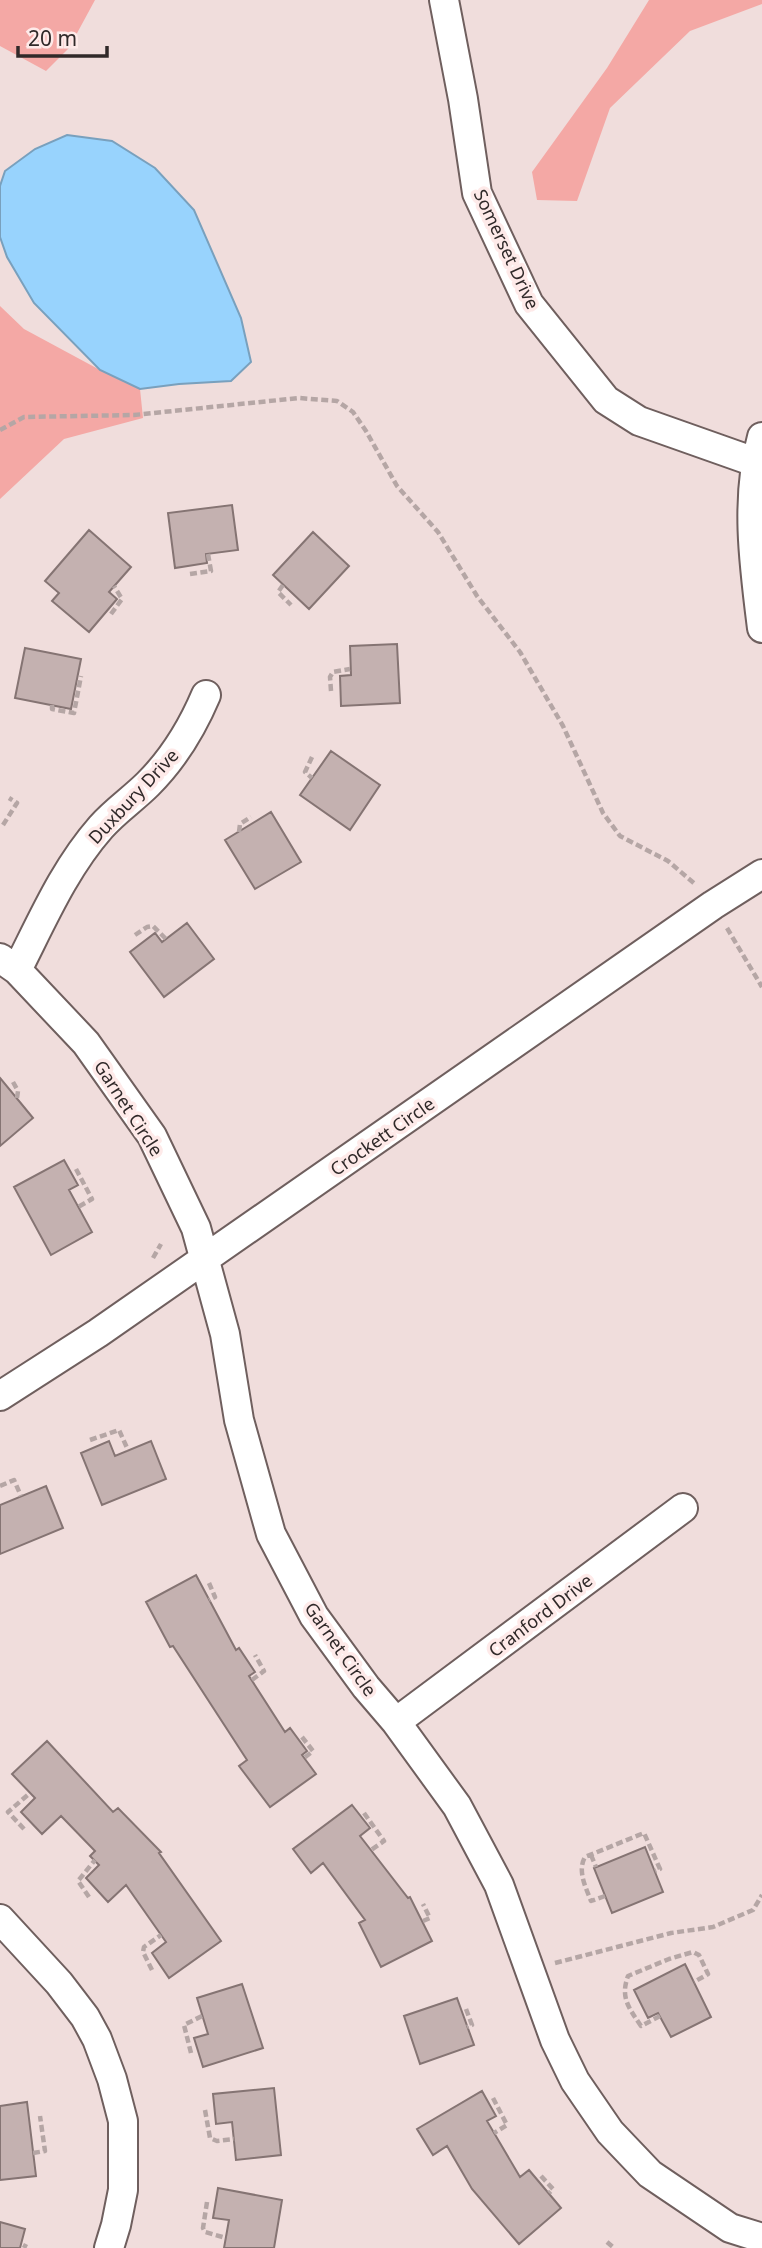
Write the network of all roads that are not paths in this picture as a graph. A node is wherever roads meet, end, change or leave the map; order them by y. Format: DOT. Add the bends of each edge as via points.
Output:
graph roads {
  1 [pos="444,0"];
  2 [pos="758,449"];
  3 [pos="762,628"];
  4 [pos="206,695"];
  5 [pos="762,874"];
  6 [pos="8,964"];
  7 [pos="205,1259"];
  8 [pos="0,1396"];
  9 [pos="683,1508"];
  10 [pos="396,1722"];
  11 [pos="0,1919"];
  12 [pos="762,2238"];
  13 [pos="109,2248"];
  1 -- 2 [label="street, Somerset Drive" via="477,193 529,304 606,400 639,421"];
  2 -- 3 [label="street" via="752,552"];
  4 -- 6 [label="street, Duxbury Drive" via="192,728 172,757 102,826 71,864"];
  5 -- 7 [label="street, Crockett Circle"];
  6 -- 7 [label="street, Garnet Circle" via="86,1043 148,1130 196,1228"];
  7 -- 8 [label="street, Crockett Circle"];
  7 -- 10 [label="street, Garnet Circle" via="225,1334 239,1420 271,1534 314,1616"];
  9 -- 10 [label="street, Cranford Drive"];
  10 -- 12 [label="street, Garnet Circle" via="457,1806 499,1885 555,2040 575,2081 610,2132 650,2174 730,2228"];
  11 -- 13 [label="street" via="85,2017 112,2079 123,2121 123,2190"];
}
